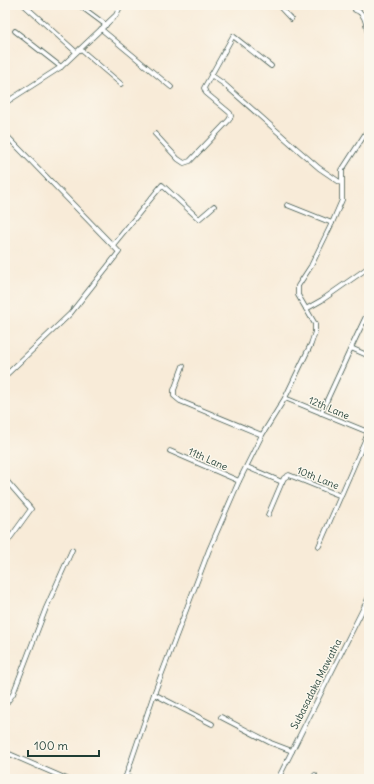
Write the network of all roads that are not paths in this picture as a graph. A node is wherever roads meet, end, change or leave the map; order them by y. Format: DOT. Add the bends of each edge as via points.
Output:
graph roads {
  1 [pos="24,5"];
  2 [pos="79,5"];
  3 [pos="121,5"];
  4 [pos="278,5"];
  5 [pos="355,10"];
  6 [pos="291,19"];
  7 [pos="106,25"];
  8 [pos="101,29"];
  9 [pos="14,31"];
  10 [pos="369,38"];
  11 [pos="80,48"];
  12 [pos="76,52"];
  13 [pos="271,66"];
  14 [pos="61,67"];
  15 [pos="211,75"];
  16 [pos="121,84"];
  17 [pos="171,87"];
  18 [pos="5,103"];
  19 [pos="369,128"];
  20 [pos="5,134"];
  21 [pos="155,134"];
  22 [pos="341,183"];
  23 [pos="287,205"];
  24 [pos="214,206"];
  25 [pos="332,223"];
  26 [pos="113,245"];
  27 [pos="369,267"];
  28 [pos="306,309"];
  29 [pos="369,310"];
  30 [pos="351,348"];
  31 [pos="369,356"];
  32 [pos="183,366"];
  33 [pos="5,376"];
  34 [pos="284,398"];
  35 [pos="321,413"];
  36 [pos="369,431"];
  37 [pos="262,435"];
  38 [pos="170,451"];
  39 [pos="247,467"];
  40 [pos="5,480"];
  41 [pos="239,481"];
  42 [pos="282,482"];
  43 [pos="341,496"];
  44 [pos="268,515"];
  45 [pos="5,545"];
  46 [pos="319,546"];
  47 [pos="72,550"];
  48 [pos="369,597"];
  49 [pos="154,694"];
  50 [pos="5,705"];
  51 [pos="221,717"];
  52 [pos="212,724"];
  53 [pos="292,751"];
  54 [pos="5,752"];
  55 [pos="125,778"];
  56 [pos="67,779"];
  57 [pos="134,779"];
  58 [pos="278,779"];
  1 -- 12 [label="street"];
  2 -- 7 [label="street"];
  3 -- 7 [label="street"];
  4 -- 6 [label="street"];
  5 -- 10 [label="street" via="363,15"];
  7 -- 8 [label="street"];
  8 -- 11 [label="street"];
  8 -- 17 [label="street"];
  9 -- 14 [label="street"];
  11 -- 12 [label="street"];
  11 -- 16 [label="street"];
  12 -- 14 [label="street"];
  13 -- 15 [label="street" via="234,36"];
  14 -- 18 [label="street"];
  15 -- 21 [label="street" via="204,90 230,113 230,118 190,161 184,163 178,159"];
  15 -- 22 [label="street"];
  19 -- 22 [label="street" via="342,170"];
  20 -- 26 [label="street"];
  22 -- 25 [label="street" via="342,200"];
  23 -- 25 [label="street"];
  24 -- 26 [label="street" via="199,220 162,186"];
  25 -- 28 [label="street" via="298,286 298,295"];
  26 -- 33 [label="street" via="119,252 70,314"];
  27 -- 28 [label="street"];
  28 -- 34 [label="street" via="315,324 315,332"];
  29 -- 30 [label="street"];
  30 -- 31 [label="street"];
  30 -- 35 [label="street"];
  32 -- 37 [label="street" via="174,396"];
  34 -- 35 [label="street, 12th Lane"];
  34 -- 37 [label="street"];
  35 -- 36 [label="street, 12th Lane"];
  36 -- 43 [label="street"];
  37 -- 39 [label="street"];
  38 -- 41 [label="street, 11th Lane"];
  39 -- 41 [label="street"];
  39 -- 42 [label="street"];
  40 -- 45 [label="street" via="31,510"];
  41 -- 49 [label="street" via="209,550"];
  42 -- 43 [label="street, 10th Lane" via="289,475"];
  42 -- 44 [label="street"];
  43 -- 46 [label="street"];
  47 -- 50 [label="street" via="46,608 13,694"];
  48 -- 53 [label="street, Subasadaka Mawatha"];
  49 -- 52 [label="street"];
  49 -- 55 [label="street"];
  51 -- 53 [label="street"];
  53 -- 58 [label="street, Subasadaka Mawatha"];
  54 -- 56 [label="street"];
  55 -- 57 [label="street"];
}
